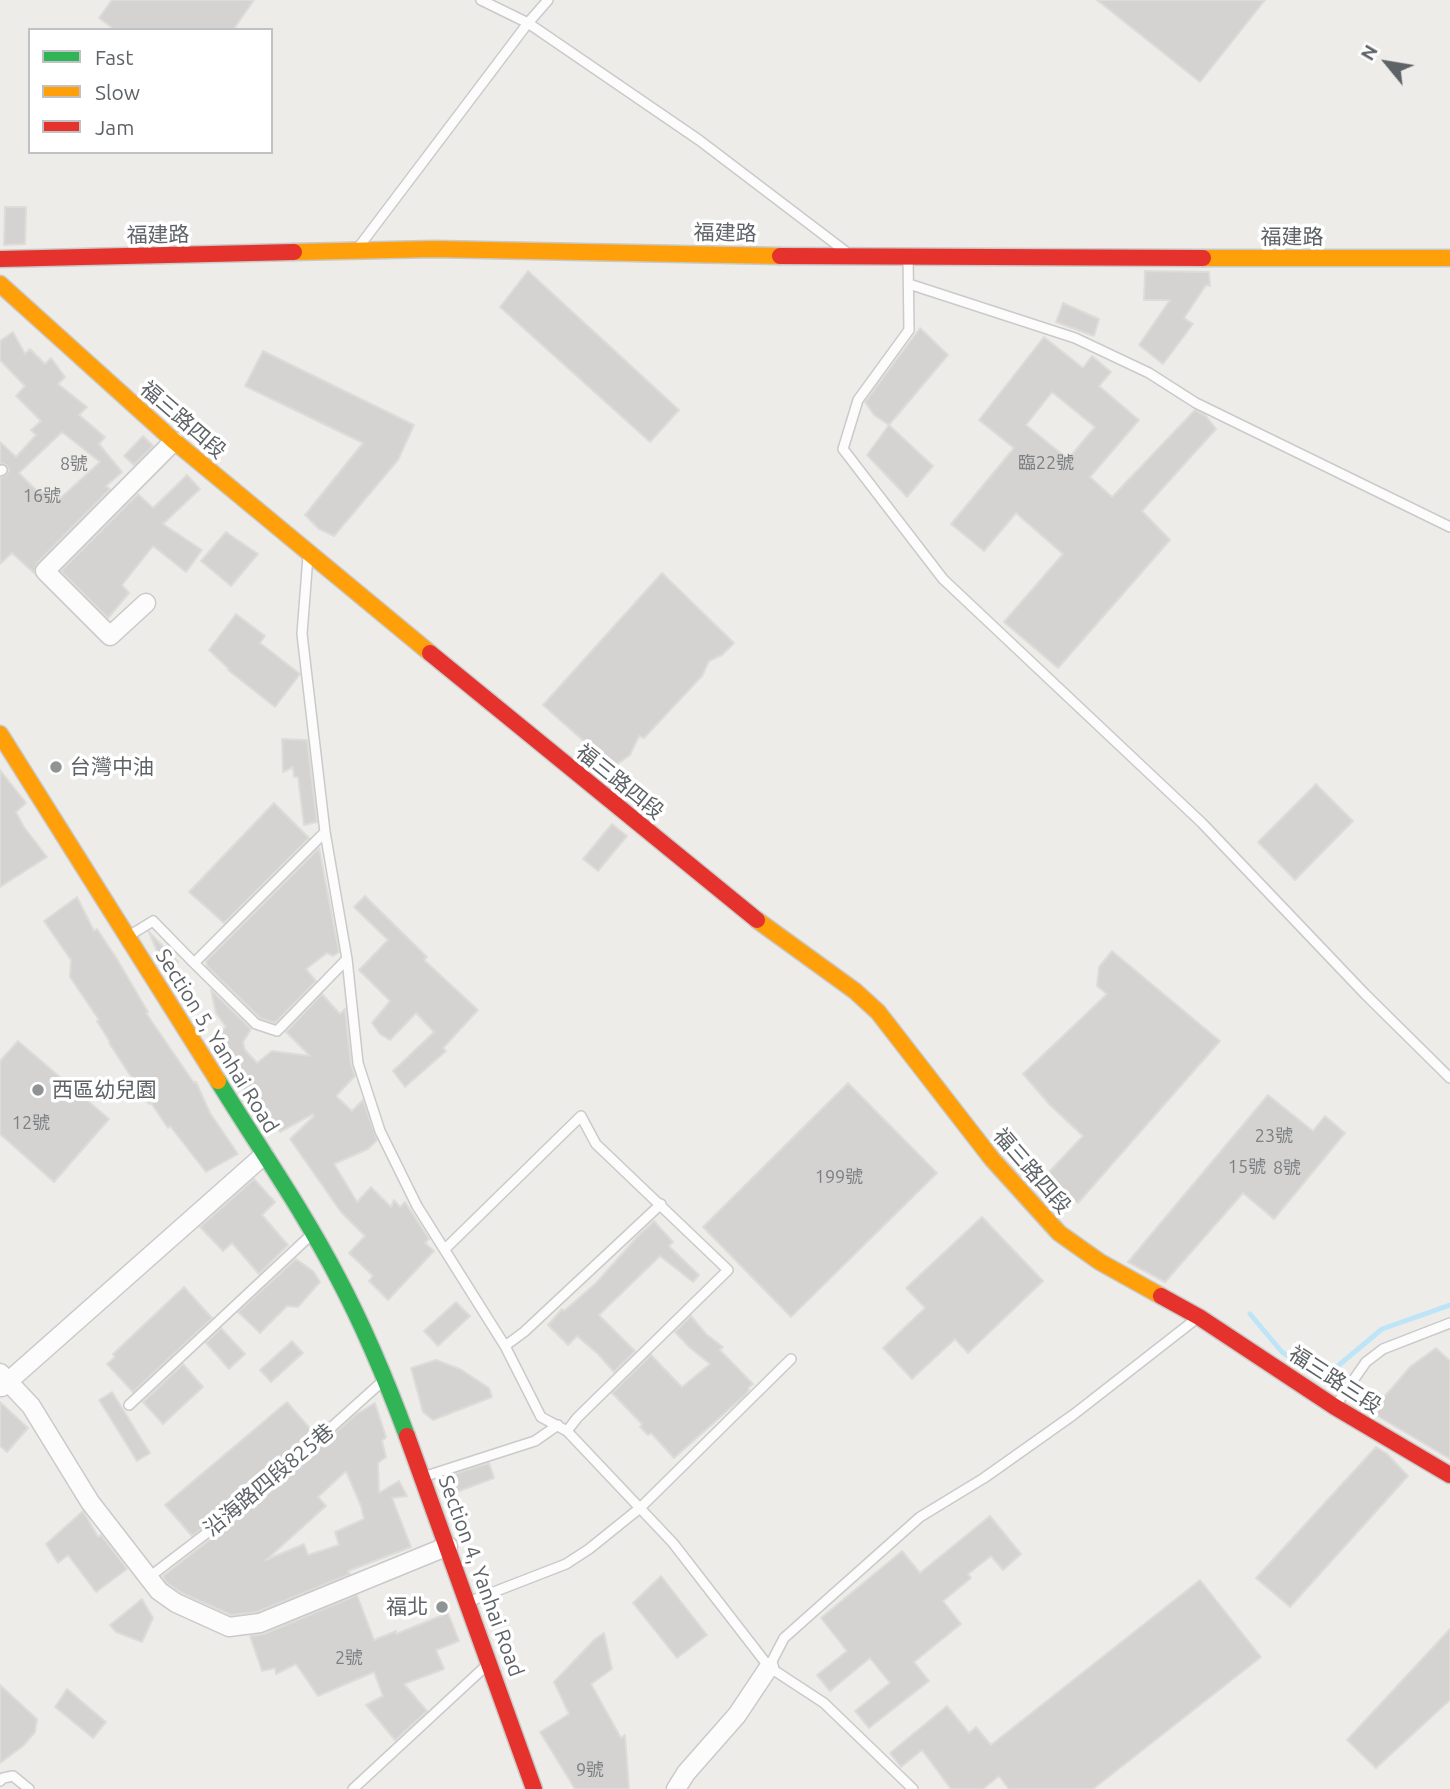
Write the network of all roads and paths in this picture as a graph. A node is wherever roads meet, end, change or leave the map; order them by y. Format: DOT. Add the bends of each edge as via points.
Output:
graph roads {
  1 [pos="481,0"];
  2 [pos="548,0"];
  3 [pos="528,23"];
  4 [pos="355,253"];
  5 [pos="852,257"];
  6 [pos="908,257"];
  7 [pos="1450,258"];
  8 [pos="0,259"];
  9 [pos="0,284"];
  10 [pos="909,285"];
  11 [pos="174,441"];
  12 [pos="1450,527"];
  13 [pos="309,554"];
  14 [pos="146,603"];
  15 [pos="0,734"];
  16 [pos="325,832"];
  17 [pos="127,937"];
  18 [pos="347,959"];
  19 [pos="194,963"];
  20 [pos="1450,1078"];
  21 [pos="264,1155"];
  22 [pos="661,1204"];
  23 [pos="313,1233"];
  24 [pos="446,1248"];
  25 [pos="1199,1317"];
  26 [pos="1450,1323"];
  27 [pos="505,1346"];
  28 [pos="791,1359"];
  29 [pos="386,1378"];
  30 [pos="3,1381"];
  31 [pos="129,1405"];
  32 [pos="1335,1406"];
  33 [pos="558,1426"];
  34 [pos="567,1431"];
  35 [pos="1450,1475"];
  36 [pos="424,1477"];
  37 [pos="640,1508"];
  38 [pos="448,1546"];
  39 [pos="148,1578"];
  40 [pos="468,1602"];
  41 [pos="490,1662"];
  42 [pos="769,1667"];
  43 [pos="0,1781"];
  44 [pos="29,1789"];
  45 [pos="353,1789"];
  46 [pos="534,1789"];
  47 [pos="676,1789"];
  48 [pos="913,1789"];
  1 -- 3 [label="lane"];
  2 -- 3 [label="lane"];
  3 -- 4 [label="lane"];
  3 -- 5 [label="lane" via="699,139"];
  4 -- 5 [label="street, 福建路" via="435,249"];
  4 -- 8 [label="street, 福建路"];
  5 -- 6 [label="street, 福建路"];
  6 -- 7 [label="street, 福建路"];
  6 -- 10 [label="lane"];
  9 -- 11 [label="street, 福三路四段"];
  10 -- 12 [label="lane" via="1075,338 1149,373 1196,403"];
  10 -- 20 [label="lane" via="909,330 858,400 843,449 943,579 1202,823"];
  11 -- 13 [label="street, 福三路四段"];
  11 -- 14 [label="street" via="45,571 110,636"];
  13 -- 16 [label="lane" via="302,634"];
  13 -- 25 [label="street, 福三路四段" via="777,936 855,991 878,1012 992,1160 1059,1233 1100,1262"];
  15 -- 17 [label="street, Section 5, Yanhai Road"];
  16 -- 18 [label="lane"];
  16 -- 19 [label="lane"];
  17 -- 19 [label="lane" via="153,921"];
  17 -- 21 [label="street, Section 5, Yanhai Road"];
  18 -- 19 [label="lane" via="276,1031 256,1024"];
  18 -- 24 [label="lane" via="358,1063 380,1131 418,1206"];
  21 -- 23 [label="street, Section 5, Yanhai Road"];
  21 -- 30 [label="street"];
  22 -- 24 [label="lane" via="596,1144 581,1116"];
  22 -- 27 [label="lane"];
  22 -- 34 [label="lane" via="728,1270"];
  23 -- 29 [label="street, Section 5, Yanhai Road"];
  23 -- 31 [label="lane"];
  24 -- 27 [label="lane"];
  25 -- 32 [label="street, 福三路三段"];
  25 -- 42 [label="lane" via="1073,1415 920,1517 784,1638"];
  26 -- 32 [label="lane" via="1382,1349 1366,1362"];
  27 -- 33 [label="lane" via="541,1418"];
  28 -- 37 [label="lane"];
  29 -- 36 [label="street, Section 4, Yanhai Road"];
  29 -- 39 [label="lane, 沿海路四段825巷" via="255,1496"];
  30 -- 39 [label="street" via="31,1406 90,1502"];
  32 -- 35 [label="street, 福三路三段"];
  33 -- 34 [label="lane"];
  33 -- 36 [label="lane" via="535,1441"];
  34 -- 37 [label="lane"];
  36 -- 38 [label="street, Section 4, Yanhai Road"];
  37 -- 40 [label="lane" via="566,1564"];
  37 -- 42 [label="lane" via="673,1542"];
  38 -- 39 [label="street" via="260,1623 229,1627 176,1603"];
  38 -- 40 [label="street, Section 4, Yanhai Road"];
  40 -- 41 [label="street, Section 4, Yanhai Road"];
  41 -- 45 [label="lane"];
  41 -- 46 [label="street, Section 4, Yanhai Road"];
  42 -- 47 [label="street" via="737,1715"];
  42 -- 48 [label="lane" via="824,1703"];
  43 -- 44 [label="lane" via="13,1776"];
}
